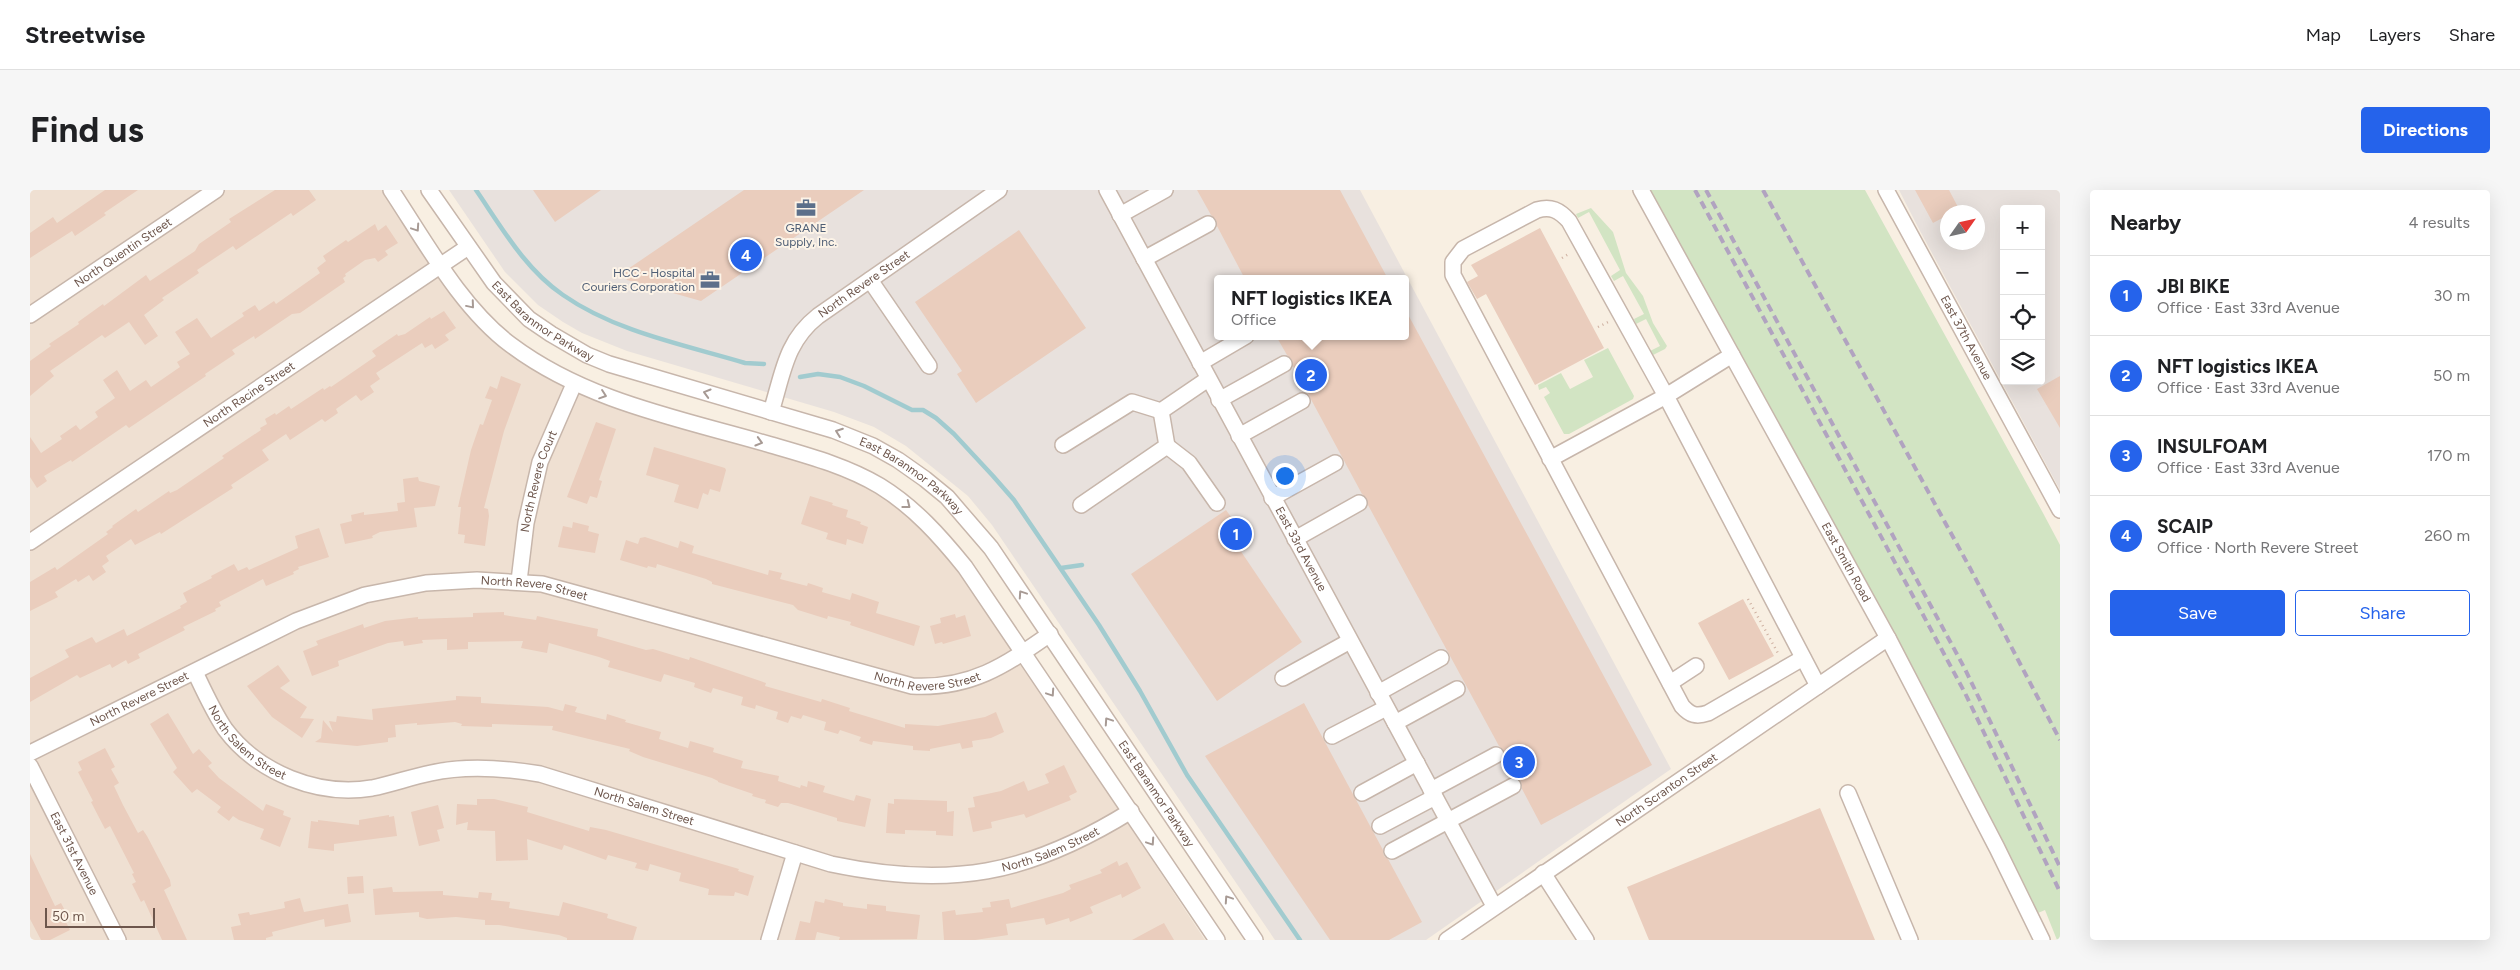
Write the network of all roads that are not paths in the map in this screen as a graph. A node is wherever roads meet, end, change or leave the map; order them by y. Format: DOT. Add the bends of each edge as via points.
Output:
graph roads {
  1 [pos="216,190"];
  2 [pos="391,190"];
  3 [pos="429,190"];
  4 [pos="999,190"];
  5 [pos="1107,190"];
  6 [pos="1165,190"];
  7 [pos="1641,190"];
  8 [pos="1886,190"];
  9 [pos="1120,214"];
  10 [pos="1208,224"];
  11 [pos="468,248"];
  12 [pos="1144,258"];
  13 [pos="442,266"];
  14 [pos="870,280"];
  15 [pos="30,315"];
  16 [pos="1239,340"];
  17 [pos="1732,355"];
  18 [pos="1200,363"];
  19 [pos="1284,364"];
  20 [pos="929,366"];
  21 [pos="1208,379"];
  22 [pos="574,384"];
  23 [pos="1666,396"];
  24 [pos="1220,400"];
  25 [pos="1302,401"];
  26 [pos="1160,410"];
  27 [pos="771,412"];
  28 [pos="1239,436"];
  29 [pos="1064,445"];
  30 [pos="1167,446"];
  31 [pos="1550,460"];
  32 [pos="1335,463"];
  33 [pos="1272,498"];
  34 [pos="1217,503"];
  35 [pos="1359,503"];
  36 [pos="1080,505"];
  37 [pos="2059,506"];
  38 [pos="1295,539"];
  39 [pos="30,542"];
  40 [pos="519,581"];
  41 [pos="1050,634"];
  42 [pos="1888,638"];
  43 [pos="1350,641"];
  44 [pos="1024,652"];
  45 [pos="1441,658"];
  46 [pos="1803,658"];
  47 [pos="1696,666"];
  48 [pos="195,672"];
  49 [pos="1283,678"];
  50 [pos="1670,682"];
  51 [pos="1818,686"];
  52 [pos="1457,688"];
  53 [pos="1378,693"];
  54 [pos="1386,708"];
  55 [pos="1395,723"];
  56 [pos="1332,736"];
  57 [pos="30,753"];
  58 [pos="1496,755"];
  59 [pos="1417,763"];
  60 [pos="30,766"];
  61 [pos="1513,786"];
  62 [pos="1362,793"];
  63 [pos="1848,793"];
  64 [pos="1433,794"];
  65 [pos="1131,811"];
  66 [pos="1448,821"];
  67 [pos="1380,826"];
  68 [pos="1392,851"];
  69 [pos="794,853"];
  70 [pos="1543,873"];
  71 [pos="1494,906"];
  72 [pos="118,940"];
  73 [pos="769,940"];
  74 [pos="1217,940"];
  75 [pos="1255,940"];
  76 [pos="1447,940"];
  77 [pos="1586,940"];
  78 [pos="1910,940"];
  79 [pos="2042,940"];
  1 -- 15 [label="street, North Quentin Street"];
  2 -- 13 [label="street, East Baranmor Parkway, one-way"];
  3 -- 11 [label="street, East Baranmor Parkway"];
  4 -- 14 [label="street, North Revere Street"];
  5 -- 9 [label="street, East 33rd Avenue"];
  6 -- 9 [label="street"];
  7 -- 17 [label="street, East Smith Road"];
  8 -- 37 [label="street, East 37th Avenue"];
  9 -- 12 [label="street, East 33rd Avenue"];
  10 -- 12 [label="street"];
  11 -- 13 [label="street, North Racine Street"];
  27 -- 11 [label="street, East Baranmor Parkway, one-way" via="637,373 570,346 512,303"];
  12 -- 18 [label="street, East 33rd Avenue"];
  13 -- 22 [label="street, East Baranmor Parkway, one-way" via="469,303 510,344"];
  13 -- 39 [label="street, North Racine Street"];
  14 -- 20 [label="street"];
  14 -- 27 [label="street, North Revere Street" via="801,331 788,354"];
  16 -- 18 [label="street"];
  17 -- 23 [label="street"];
  17 -- 42 [label="street, East Smith Road"];
  18 -- 21 [label="street, East 33rd Avenue"];
  19 -- 24 [label="street"];
  21 -- 24 [label="street, East 33rd Avenue"];
  21 -- 26 [label="street"];
  22 -- 40 [label="street, North Revere Court" via="540,462 526,523"];
  22 -- 44 [label="street, East Baranmor Parkway, one-way" via="628,404 826,461 881,487 924,520 944,541"];
  23 -- 31 [label="street"];
  23 -- 31 [label="street" via="1563,214 1550,208 1536,210 1464,249 1453,262 1453,275"];
  23 -- 46 [label="street"];
  24 -- 28 [label="street, East 33rd Avenue"];
  25 -- 28 [label="street"];
  26 -- 29 [label="street" via="1132,402"];
  26 -- 30 [label="street"];
  41 -- 27 [label="street, East Baranmor Parkway, one-way" via="991,548 952,503 925,479 864,442"];
  28 -- 33 [label="street, East 33rd Avenue"];
  30 -- 34 [label="street" via="1189,462"];
  30 -- 36 [label="street"];
  31 -- 50 [label="street"];
  32 -- 33 [label="street"];
  33 -- 38 [label="street, East 33rd Avenue"];
  35 -- 38 [label="street"];
  38 -- 43 [label="street, East 33rd Avenue"];
  40 -- 44 [label="street, North Revere Street" via="626,606 912,686 933,687 968,681"];
  40 -- 48 [label="street, North Revere Street" via="426,582 365,595 296,620"];
  41 -- 44 [label="street, North Revere Street"];
  75 -- 41 [label="street, East Baranmor Parkway, one-way"];
  42 -- 51 [label="street, North Scranton Street"];
  42 -- 79 [label="street, East Smith Road"];
  43 -- 49 [label="street"];
  43 -- 53 [label="street, East 33rd Avenue"];
  44 -- 65 [label="street, East Baranmor Parkway, one-way"];
  45 -- 53 [label="street"];
  46 -- 50 [label="street" via="1702,715 1688,713"];
  46 -- 51 [label="street"];
  47 -- 50 [label="street"];
  48 -- 57 [label="street, North Revere Street"];
  48 -- 69 [label="street, North Salem Street" via="225,728 247,752 283,775 310,785 356,790 458,768 512,769 540,774"];
  51 -- 70 [label="street, North Scranton Street"];
  52 -- 55 [label="street"];
  53 -- 54 [label="street, East 33rd Avenue"];
  54 -- 55 [label="street, East 33rd Avenue"];
  54 -- 56 [label="street"];
  55 -- 59 [label="street, East 33rd Avenue"];
  58 -- 64 [label="street"];
  59 -- 62 [label="street"];
  59 -- 64 [label="street, East 33rd Avenue"];
  60 -- 72 [label="street, East 31st Avenue"];
  61 -- 66 [label="street"];
  63 -- 78 [label="street"];
  64 -- 66 [label="street, East 33rd Avenue"];
  64 -- 67 [label="street"];
  65 -- 69 [label="street, North Salem Street" via="1104,828 1038,859 975,873 888,874 831,864"];
  65 -- 74 [label="street, East Baranmor Parkway, one-way"];
  66 -- 68 [label="street"];
  66 -- 71 [label="street, East 33rd Avenue"];
  69 -- 73 [label="street"];
  70 -- 71 [label="street, North Scranton Street"];
  70 -- 77 [label="street"];
  71 -- 76 [label="street, North Scranton Street"];
}
